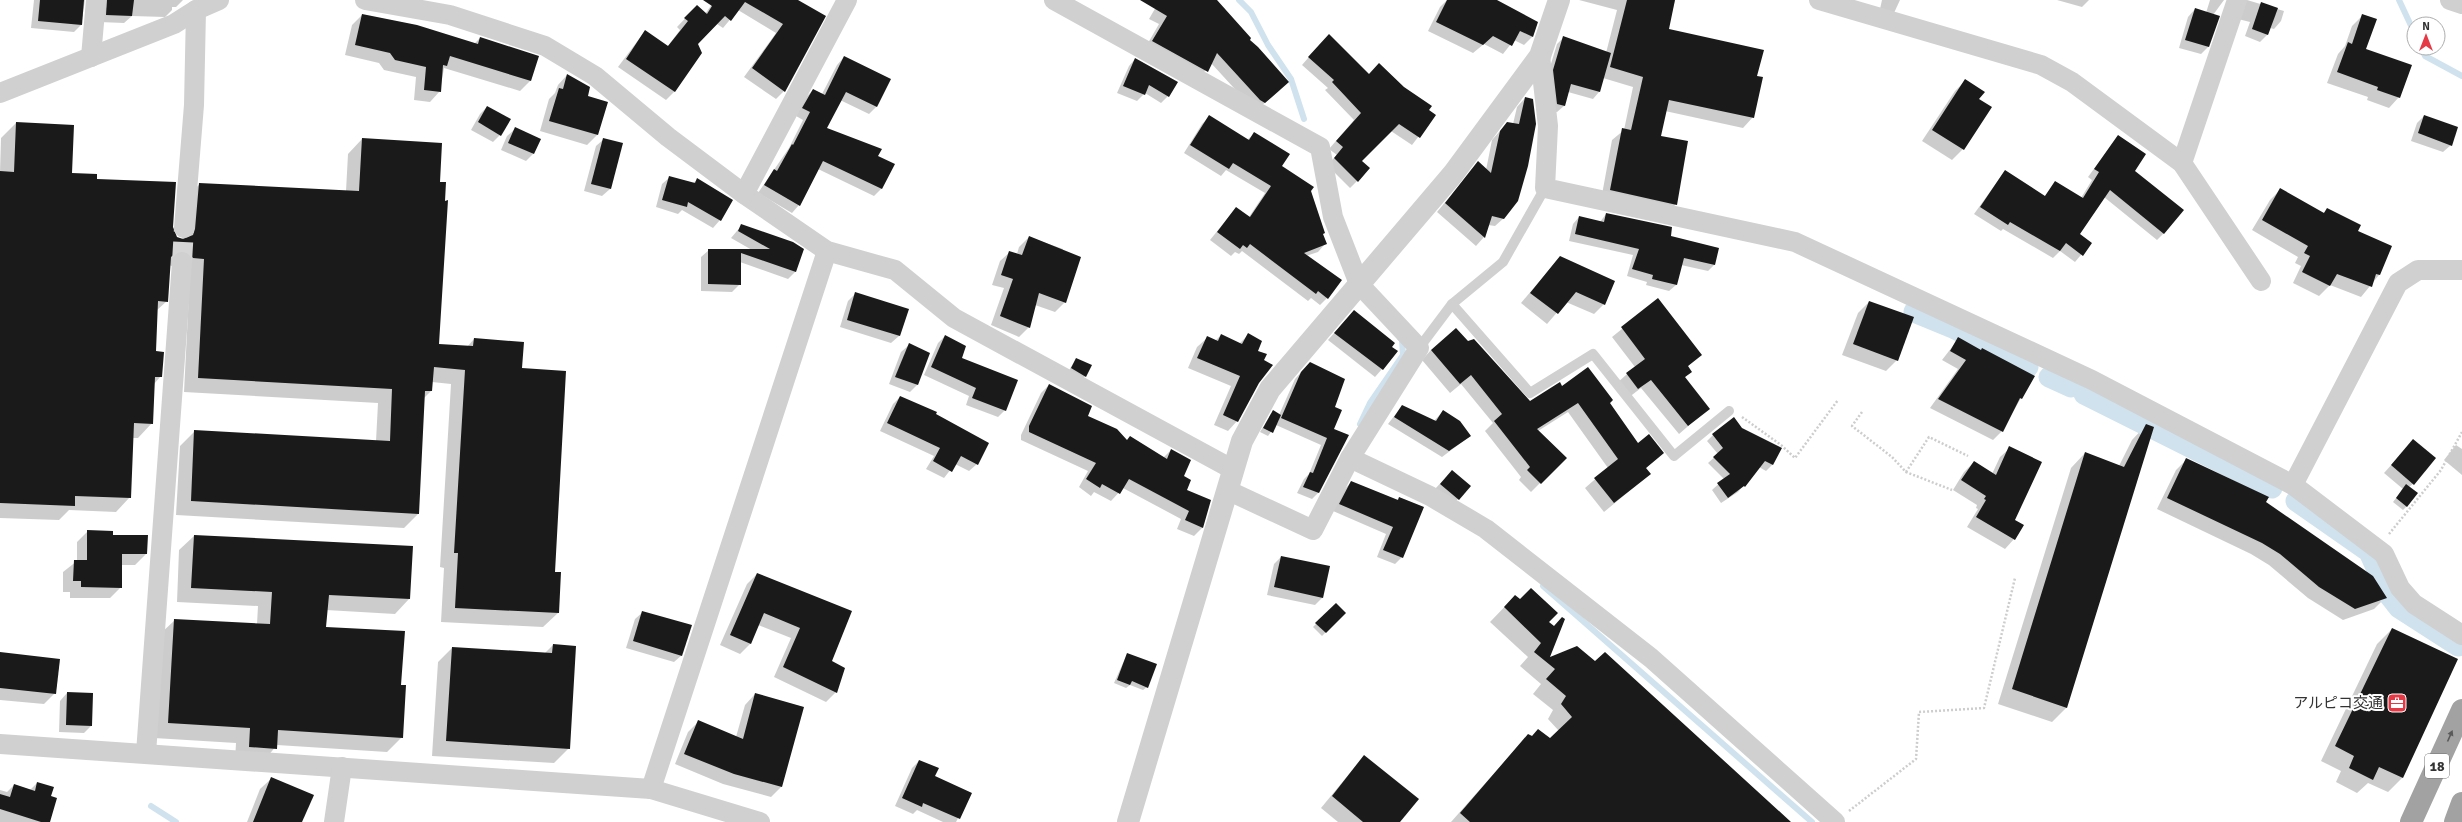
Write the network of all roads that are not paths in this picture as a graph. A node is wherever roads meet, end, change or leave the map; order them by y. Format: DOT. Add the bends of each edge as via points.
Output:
graph roads {
  1 [pos="96,0"];
  2 [pos="219,0"];
  3 [pos="365,0"];
  4 [pos="847,0"];
  5 [pos="1054,0"];
  6 [pos="1559,0"];
  7 [pos="1819,0"];
  8 [pos="2237,0"];
  9 [pos="2450,0"];
  10 [pos="2462,4"];
  11 [pos="450,7"];
  12 [pos="196,10"];
  13 [pos="1540,56"];
  14 [pos="91,57"];
  15 [pos="0,94"];
  16 [pos="2182,163"];
  17 [pos="1545,188"];
  18 [pos="744,194"];
  19 [pos="184,228"];
  20 [pos="827,251"];
  21 [pos="182,262"];
  22 [pos="2462,270"];
  23 [pos="2261,281"];
  24 [pos="1359,284"];
  25 [pos="1452,304"];
  26 [pos="1419,348"];
  27 [pos="1729,411"];
  28 [pos="1350,458"];
  29 [pos="1232,469"];
  30 [pos="2293,485"];
  31 [pos="1227,490"];
  32 [pos="2462,635"];
  33 [pos="2462,710"];
  34 [pos="0,744"];
  35 [pos="146,753"];
  36 [pos="342,767"];
  37 [pos="651,789"];
  38 [pos="2462,803"];
  39 [pos="334,822"];
  40 [pos="760,822"];
  41 [pos="1128,822"];
  42 [pos="1835,822"];
  43 [pos="2411,822"];
  44 [pos="2455,822"];
  1 -- 14 [label="street"];
  2 -- 12 [label="street"];
  3 -- 11 [label="street"];
  4 -- 18 [label="street"];
  5 -- 24 [label="street" via="1320,147 1333,217"];
  6 -- 13 [label="street"];
  7 -- 16 [label="street" via="2041,65 2072,82"];
  8 -- 16 [label="street"];
  9 -- 10 [label="street"];
  11 -- 18 [label="street" via="545,46 595,76 668,137"];
  12 -- 14 [label="street" via="174,24"];
  12 -- 19 [label="street" via="194,105"];
  13 -- 17 [label="street" via="1548,126"];
  13 -- 24 [label="street" via="1453,174"];
  14 -- 15 [label="street"];
  16 -- 23 [label="street"];
  17 -- 25 [label="lane" via="1502,262"];
  17 -- 30 [label="street" via="1795,242 2092,380"];
  18 -- 20 [label="street"];
  20 -- 29 [label="street" via="896,270 954,318"];
  20 -- 37 [label="street"];
  21 -- 35 [label="street"];
  22 -- 30 [label="street" via="2418,270 2398,283"];
  24 -- 26 [label="street"];
  24 -- 29 [label="street" via="1270,389 1242,441"];
  25 -- 26 [label="lane"];
  25 -- 27 [label="lane" via="1530,393 1593,354 1674,456"];
  26 -- 28 [label="street"];
  28 -- 31 [label="street" via="1313,530"];
  28 -- 42 [label="street" via="1430,496 1486,529 1651,658"];
  29 -- 31 [label="street"];
  30 -- 32 [label="street" via="2384,554 2400,588 2414,604"];
  31 -- 41 [label="street"];
  43 -- 33 [label="highway, 18, one-way"];
  34 -- 35 [label="street"];
  35 -- 36 [label="street"];
  36 -- 37 [label="street"];
  36 -- 39 [label="street"];
  37 -- 40 [label="street"];
  38 -- 44 [label="highway"];
}
